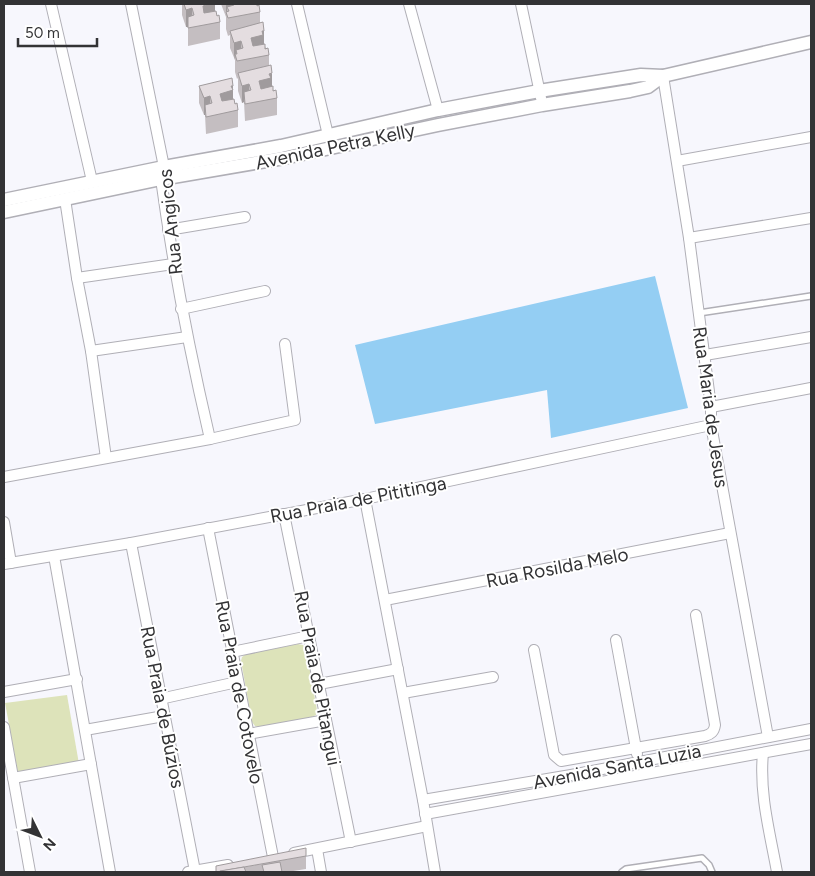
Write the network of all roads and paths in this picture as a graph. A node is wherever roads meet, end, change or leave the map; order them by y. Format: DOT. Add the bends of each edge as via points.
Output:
graph roads {
  1 [pos="51,4"];
  2 [pos="131,4"];
  3 [pos="297,4"];
  4 [pos="409,4"];
  5 [pos="521,4"];
  6 [pos="811,42"];
  7 [pos="663,76"];
  8 [pos="539,91"];
  9 [pos="542,105"];
  10 [pos="438,110"];
  11 [pos="328,135"];
  12 [pos="811,137"];
  13 [pos="677,161"];
  14 [pos="162,173"];
  15 [pos="92,181"];
  16 [pos="65,199"];
  17 [pos="4,200"];
  18 [pos="4,212"];
  19 [pos="245,216"];
  20 [pos="811,218"];
  21 [pos="168,230"];
  22 [pos="688,238"];
  23 [pos="173,264"];
  24 [pos="77,278"];
  25 [pos="265,291"];
  26 [pos="811,296"];
  27 [pos="181,309"];
  28 [pos="699,313"];
  29 [pos="187,337"];
  30 [pos="811,337"];
  31 [pos="285,344"];
  32 [pos="91,351"];
  33 [pos="705,355"];
  34 [pos="811,388"];
  35 [pos="711,407"];
  36 [pos="711,425"];
  37 [pos="210,439"];
  38 [pos="106,458"];
  39 [pos="4,477"];
  40 [pos="365,498"];
  41 [pos="284,514"];
  42 [pos="4,522"];
  43 [pos="208,528"];
  44 [pos="730,533"];
  45 [pos="131,543"];
  46 [pos="54,556"];
  47 [pos="7,564"];
  48 [pos="384,600"];
  49 [pos="696,615"];
  50 [pos="310,636"];
  51 [pos="616,640"];
  52 [pos="534,650"];
  53 [pos="232,652"];
  54 [pos="398,669"];
  55 [pos="493,677"];
  56 [pos="77,679"];
  57 [pos="237,682"];
  58 [pos="319,684"];
  59 [pos="4,692"];
  60 [pos="402,693"];
  61 [pos="160,699"];
  62 [pos="164,716"];
  63 [pos="326,720"];
  64 [pos="4,727"];
  65 [pos="811,729"];
  66 [pos="85,730"];
  67 [pos="248,734"];
  68 [pos="768,738"];
  69 [pos="811,744"];
  70 [pos="636,749"];
  71 [pos="763,753"];
  72 [pos="638,762"];
  73 [pos="91,764"];
  74 [pos="13,778"];
  75 [pos="423,800"];
  76 [pos="425,814"];
  77 [pos="427,826"];
  78 [pos="351,842"];
  79 [pos="317,849"];
  80 [pos="234,864"];
  81 [pos="198,871"];
  82 [pos="30,872"];
  83 [pos="110,872"];
  84 [pos="321,872"];
  85 [pos="435,872"];
  86 [pos="622,872"];
  87 [pos="712,872"];
  88 [pos="777,872"];
  1 -- 15 [label="street"];
  2 -- 14 [label="street, Rua Angicos"];
  3 -- 11 [label="street"];
  4 -- 10 [label="street"];
  5 -- 8 [label="street"];
  6 -- 7 [label="street, Avenida Petra Kelly"];
  7 -- 8 [label="street, Avenida Petra Kelly" via="641,75"];
  7 -- 9 [label="street, Avenida Petra Kelly" via="648,87"];
  7 -- 13 [label="street, Rua Maria de Jesus"];
  8 -- 9 [label="street"];
  8 -- 10 [label="street, Avenida Petra Kelly"];
  9 -- 14 [label="street, Avenida Petra Kelly" via="284,158"];
  10 -- 11 [label="street, Avenida Petra Kelly"];
  11 -- 14 [label="street, Avenida Petra Kelly"];
  12 -- 13 [label="street"];
  13 -- 22 [label="street, Rua Maria de Jesus"];
  14 -- 15 [label="street, Avenida Petra Kelly"];
  14 -- 16 [label="street, Avenida Petra Kelly"];
  14 -- 21 [label="street, Rua Angicos"];
  15 -- 17 [label="street, Avenida Petra Kelly"];
  16 -- 18 [label="street, Avenida Petra Kelly"];
  16 -- 24 [label="street"];
  19 -- 21 [label="street"];
  20 -- 22 [label="street"];
  21 -- 23 [label="street, Rua Angicos"];
  22 -- 28 [label="street, Rua Maria de Jesus"];
  23 -- 24 [label="street"];
  23 -- 27 [label="street, Rua Angicos"];
  24 -- 32 [label="street"];
  25 -- 27 [label="street"];
  26 -- 28 [label="lane"];
  27 -- 29 [label="street, Rua Angicos"];
  28 -- 33 [label="street, Rua Maria de Jesus"];
  29 -- 32 [label="street"];
  29 -- 37 [label="street, Rua Angicos"];
  30 -- 33 [label="street"];
  31 -- 37 [label="street" via="295,420"];
  32 -- 38 [label="street"];
  33 -- 35 [label="street, Rua Maria de Jesus"];
  34 -- 35 [label="street"];
  35 -- 36 [label="street, Rua Maria de Jesus"];
  36 -- 40 [label="street, Rua Praia de Pititinga"];
  36 -- 44 [label="street, Rua Maria de Jesus"];
  37 -- 38 [label="street"];
  38 -- 39 [label="street"];
  40 -- 41 [label="street, Rua Praia de Pititinga"];
  40 -- 48 [label="street"];
  41 -- 43 [label="street, Rua Praia de Pititinga"];
  41 -- 50 [label="street, Rua Praia de Pitangui"];
  42 -- 47 [label="street"];
  43 -- 45 [label="street, Rua Praia de Pititinga"];
  43 -- 53 [label="street, Rua Praia de Cotovelo"];
  44 -- 48 [label="street, Rua Rosilda Melo"];
  44 -- 68 [label="street, Rua Maria de Jesus"];
  45 -- 46 [label="street, Rua Praia de Pititinga"];
  45 -- 61 [label="street, Rua Praia de Búzios"];
  46 -- 47 [label="street, Rua Praia de Pititinga"];
  46 -- 56 [label="street"];
  48 -- 54 [label="street"];
  49 -- 70 [label="street" via="714,730 705,736"];
  50 -- 53 [label="street"];
  50 -- 58 [label="street, Rua Praia de Pitangui"];
  51 -- 70 [label="street"];
  52 -- 70 [label="street" via="557,759 565,761"];
  53 -- 57 [label="street, Rua Praia de Cotovelo"];
  54 -- 58 [label="street"];
  54 -- 60 [label="street"];
  55 -- 60 [label="street"];
  56 -- 59 [label="street"];
  56 -- 66 [label="street"];
  57 -- 61 [label="street"];
  57 -- 67 [label="street, Rua Praia de Cotovelo"];
  58 -- 63 [label="street, Rua Praia de Pitangui"];
  60 -- 75 [label="street"];
  61 -- 62 [label="street, Rua Praia de Búzios"];
  62 -- 66 [label="street"];
  62 -- 81 [label="street, Rua Praia de Búzios"];
  63 -- 67 [label="street"];
  63 -- 78 [label="street, Rua Praia de Pitangui"];
  64 -- 74 [label="street"];
  65 -- 68 [label="street, Avenida Santa Luzia"];
  66 -- 73 [label="street"];
  67 -- 79 [label="street, Rua Praia de Cotovelo" via="268,858"];
  68 -- 72 [label="street, Avenida Santa Luzia"];
  69 -- 71 [label="street, Avenida Santa Luzia"];
  70 -- 72 [label="street"];
  71 -- 76 [label="street, Avenida Santa Luzia"];
  71 -- 88 [label="street" via="763,797"];
  72 -- 75 [label="street, Avenida Santa Luzia"];
  73 -- 74 [label="street"];
  73 -- 83 [label="street"];
  74 -- 82 [label="street"];
  75 -- 76 [label="street"];
  76 -- 77 [label="street"];
  77 -- 78 [label="street"];
  77 -- 85 [label="street"];
  78 -- 79 [label="street"];
  79 -- 84 [label="street"];
  80 -- 81 [label="street"];
  86 -- 87 [label="lane" via="702,858"];
}
